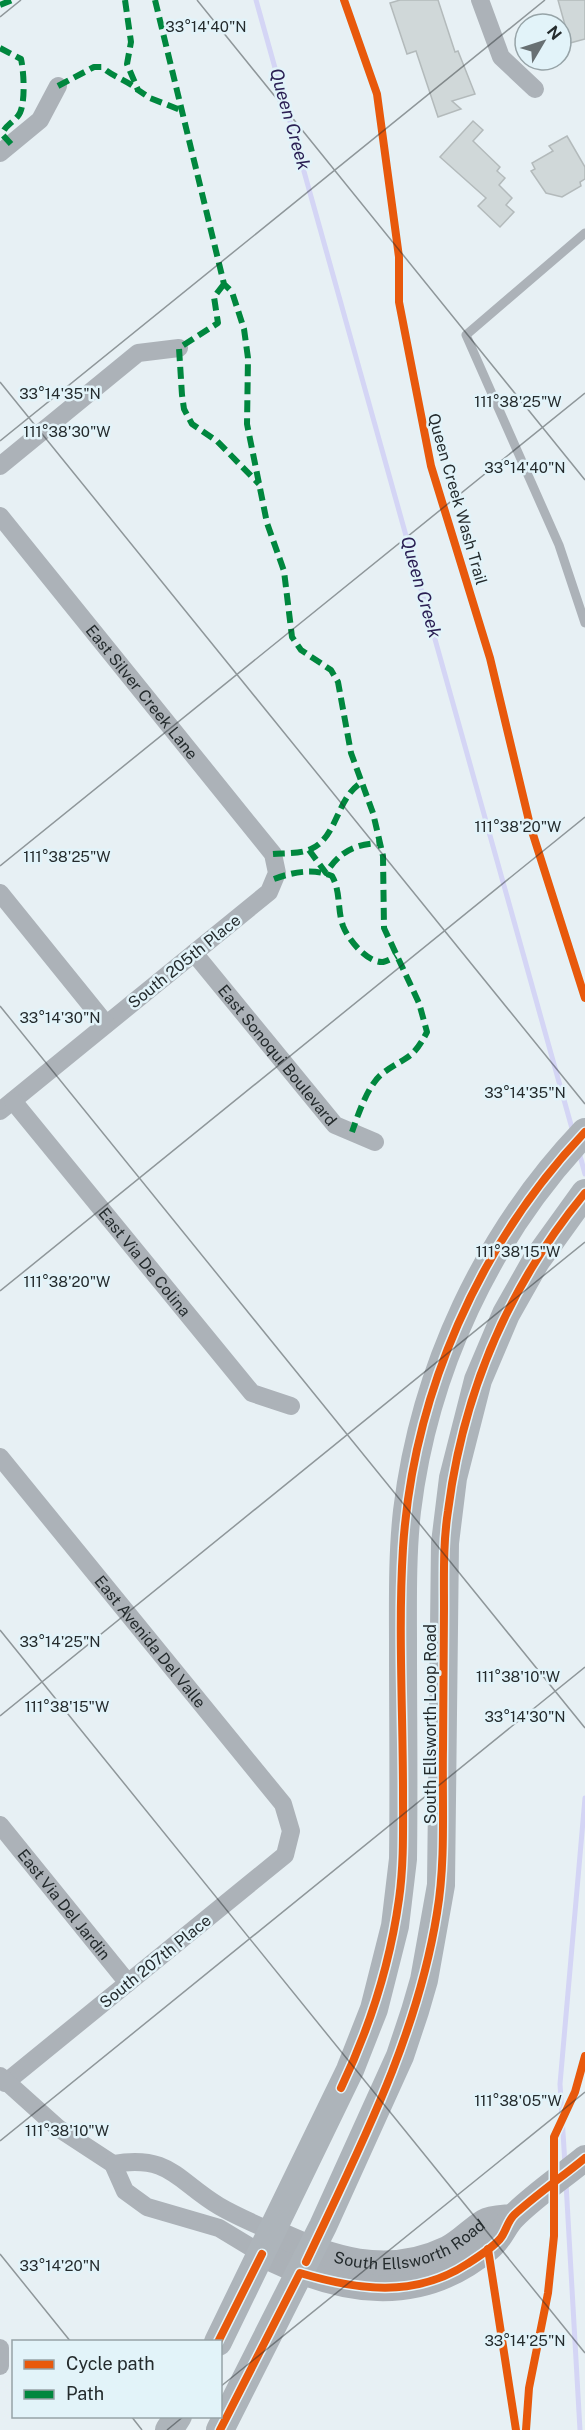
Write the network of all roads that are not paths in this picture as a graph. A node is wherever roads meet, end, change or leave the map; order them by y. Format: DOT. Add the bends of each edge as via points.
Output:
graph roads {
  1 [pos="480,0"];
  2 [pos="58,86"];
  3 [pos="535,89"];
  4 [pos="0,153"];
  5 [pos="585,233"];
  6 [pos="179,348"];
  7 [pos="0,466"];
  8 [pos="0,516"];
  9 [pos="585,623"];
  10 [pos="277,873"];
  11 [pos="0,893"];
  12 [pos="194,953"];
  13 [pos="106,1024"];
  14 [pos="6,1106"];
  15 [pos="585,1132"];
  16 [pos="375,1142"];
  17 [pos="585,1193"];
  18 [pos="291,1406"];
  19 [pos="0,1457"];
  20 [pos="0,1825"];
  21 [pos="291,1831"];
  22 [pos="128,1983"];
  23 [pos="3,2079"];
  24 [pos="585,2158"];
  25 [pos="113,2164"];
  26 [pos="268,2243"];
  27 [pos="306,2262"];
  28 [pos="219,2340"];
  29 [pos="0,2348"];
  30 [pos="0,2366"];
  31 [pos="220,2430"];
  1 -- 3 [label="street" via="501,57"];
  2 -- 4 [label="street" via="40,120"];
  5 -- 9 [label="lane" via="466,335 559,545"];
  6 -- 7 [label="street" via="138,353"];
  8 -- 10 [label="street, East Silver Creek Lane" via="273,854"];
  10 -- 12 [label="street, South 205th Place" via="268,892"];
  11 -- 13 [label="street"];
  12 -- 13 [label="street, South 205th Place"];
  12 -- 16 [label="street, East Sonoqui Boulevard" via="335,1125"];
  13 -- 14 [label="street, South 205th Place"];
  14 -- 18 [label="street, East Via De Colina" via="252,1393"];
  15 -- 26 [label="main road, South Ellsworth Loop Road" via="540,1184 510,1227 466,1304 425,1420 412,1476 403,1550 403,1859 389,1952 374,2009 350,2070"];
  17 -- 27 [label="main road, South Ellsworth Loop Road" via="521,1285 496,1335 465,1422 447,1512 441,1885 424,1980 400,2056"];
  19 -- 21 [label="street, East Avenida Del Valle" via="283,1804"];
  20 -- 22 [label="street, East Via Del Jardin"];
  21 -- 22 [label="street, South 207th Place" via="285,1855"];
  22 -- 23 [label="street, South 207th Place"];
  23 -- 25 [label="street" via="58,2128"];
  24 -- 27 [label="street, South Ellsworth Road" via="512,2217 486,2221 444,2250 398,2263"];
  25 -- 26 [label="street" via="136,2160 171,2169"];
  25 -- 26 [label="street" via="125,2191 147,2207"];
  26 -- 27 [label="street, South Ellsworth Road"];
  26 -- 28 [label="main road"];
  27 -- 31 [label="main road"];
  29 -- 30 [label="street"];
}
